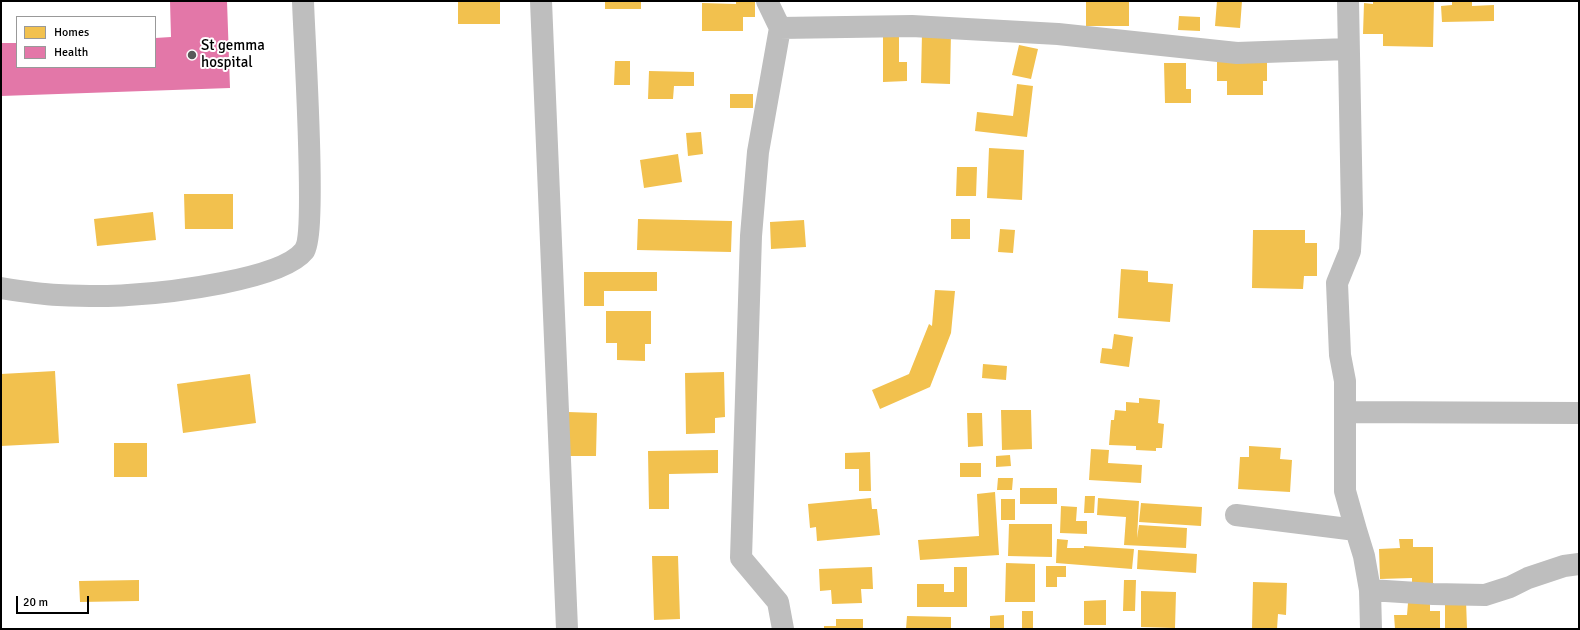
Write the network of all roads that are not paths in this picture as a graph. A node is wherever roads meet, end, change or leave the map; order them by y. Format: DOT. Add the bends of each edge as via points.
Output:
graph roads {
  1 [pos="303,1"];
  2 [pos="541,1"];
  3 [pos="767,1"];
  4 [pos="1348,1"];
  5 [pos="780,28"];
  6 [pos="1348,49"];
  7 [pos="1,288"];
  8 [pos="1344,412"];
  9 [pos="1579,414"];
  10 [pos="1236,516"];
  11 [pos="1356,530"];
  12 [pos="1579,564"];
  13 [pos="1370,590"];
  14 [pos="567,629"];
  15 [pos="784,629"];
  16 [pos="1371,629"];
  1 -- 7 [label="street" via="310,194 309,230 304,250 286,265 251,278 182,289 119,296 56,295"];
  2 -- 14 [label="street"];
  3 -- 5 [label="street"];
  4 -- 6 [label="street"];
  5 -- 6 [label="street" via="912,26 1058,34 1237,53"];
  5 -- 15 [label="street" via="758,152 751,236 741,558 778,602"];
  6 -- 8 [label="street" via="1351,86 1352,214 1350,251 1337,283 1340,355 1345,381"];
  8 -- 9 [label="street"];
  8 -- 11 [label="street" via="1344,492"];
  10 -- 11 [label="street"];
  11 -- 13 [label="street"];
  12 -- 13 [label="street" via="1564,566 1485,595"];
  13 -- 16 [label="street"];
}
